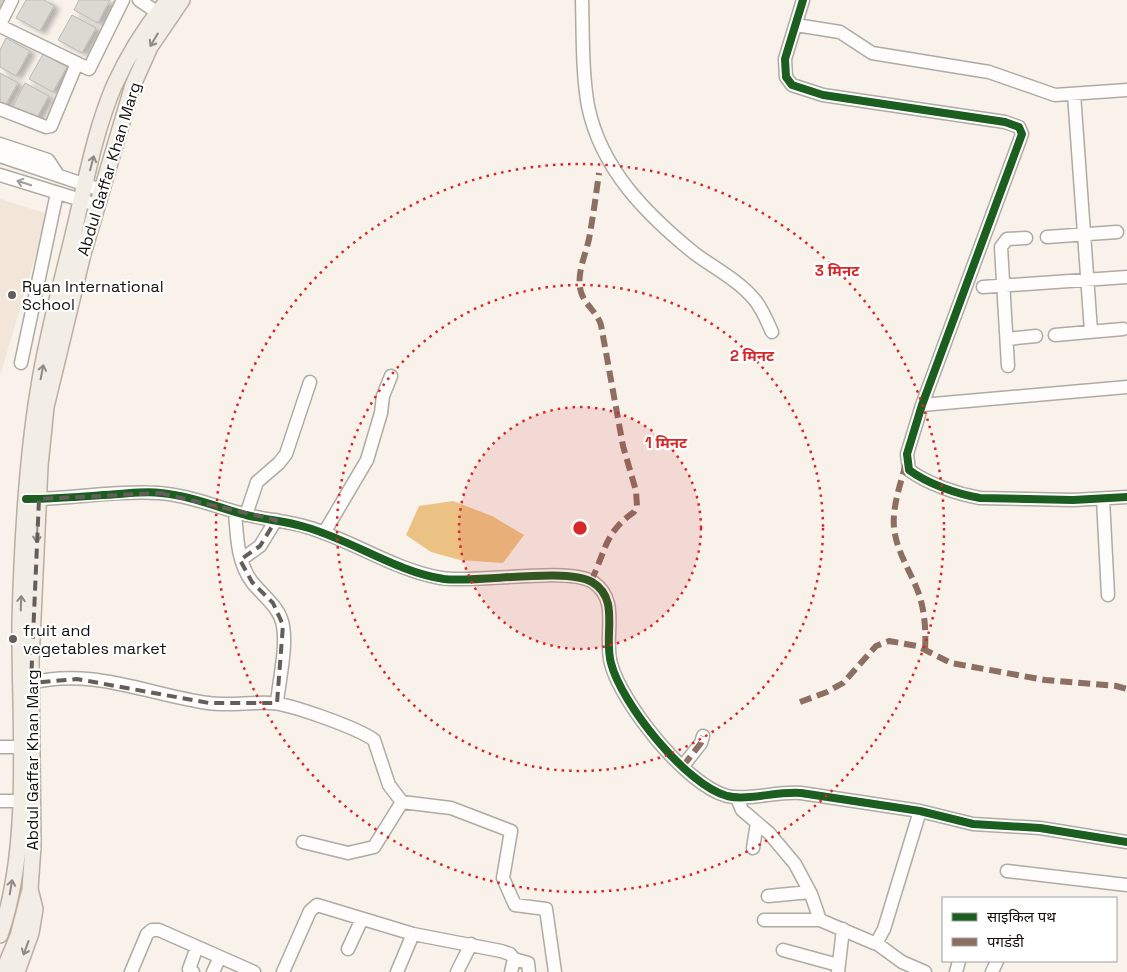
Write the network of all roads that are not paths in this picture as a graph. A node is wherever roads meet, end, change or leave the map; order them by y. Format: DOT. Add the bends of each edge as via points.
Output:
graph roads {
  1 [pos="12,0"];
  2 [pos="123,0"];
  3 [pos="139,0"];
  4 [pos="168,0"];
  5 [pos="182,0"];
  6 [pos="582,0"];
  7 [pos="803,0"];
  8 [pos="158,13"];
  9 [pos="0,25"];
  10 [pos="796,25"];
  11 [pos="77,63"];
  12 [pos="1127,90"];
  13 [pos="1074,94"];
  14 [pos="0,109"];
  15 [pos="0,144"];
  16 [pos="0,156"];
  17 [pos="0,175"];
  18 [pos="58,176"];
  19 [pos="86,185"];
  20 [pos="101,190"];
  21 [pos="57,193"];
  22 [pos="82,201"];
  23 [pos="97,205"];
  24 [pos="1117,232"];
  25 [pos="1084,234"];
  26 [pos="1048,237"];
  27 [pos="1026,238"];
  28 [pos="1127,277"];
  29 [pos="1088,279"];
  30 [pos="1004,285"];
  31 [pos="983,287"];
  32 [pos="1123,329"];
  33 [pos="772,332"];
  34 [pos="1091,332"];
  35 [pos="1054,335"];
  36 [pos="1036,336"];
  37 [pos="1007,339"];
  38 [pos="21,363"];
  39 [pos="1008,366"];
  40 [pos="391,376"];
  41 [pos="310,382"];
  42 [pos="1127,387"];
  43 [pos="922,405"];
  44 [pos="1127,497"];
  45 [pos="33,499"];
  46 [pos="1103,499"];
  47 [pos="241,513"];
  48 [pos="276,520"];
  49 [pos="324,533"];
  50 [pos="242,559"];
  51 [pos="1108,595"];
  52 [pos="31,683"];
  53 [pos="276,703"];
  54 [pos="703,736"];
  55 [pos="0,747"];
  56 [pos="20,747"];
  57 [pos="683,766"];
  58 [pos="737,798"];
  59 [pos="20,800"];
  60 [pos="0,801"];
  61 [pos="402,802"];
  62 [pos="920,810"];
  63 [pos="757,823"];
  64 [pos="303,842"];
  65 [pos="1127,842"];
  66 [pos="753,848"];
  67 [pos="1007,871"];
  68 [pos="1127,885"];
  69 [pos="30,889"];
  70 [pos="810,892"];
  71 [pos="768,896"];
  72 [pos="362,918"];
  73 [pos="764,920"];
  74 [pos="820,920"];
  75 [pos="843,929"];
  76 [pos="414,934"];
  77 [pos="0,935"];
  78 [pos="876,942"];
  79 [pos="471,944"];
  80 [pos="197,947"];
  81 [pos="348,949"];
  82 [pos="783,950"];
  83 [pos="220,957"];
  84 [pos="514,959"];
  85 [pos="233,968"];
  86 [pos="838,968"];
  87 [pos="3,972"];
  88 [pos="16,972"];
  89 [pos="131,972"];
  90 [pos="193,972"];
  91 [pos="213,972"];
  92 [pos="254,972"];
  93 [pos="283,972"];
  94 [pos="397,972"];
  95 [pos="457,972"];
  96 [pos="511,972"];
  97 [pos="529,972"];
  98 [pos="555,972"];
  99 [pos="925,972"];
  1 -- 9 [label="street"];
  2 -- 11 [label="street" via="92,66 89,69"];
  3 -- 8 [label="street"];
  4 -- 8 [label="main road, Abdul Gaffar Khan Marg"];
  5 -- 20 [label="main road, Abdul Gaffar Khan Marg, one-way" via="140,65"];
  6 -- 33 [label="street" via="588,104 599,142 609,161 623,184 664,229 755,300"];
  7 -- 10 [label="street"];
  19 -- 8 [label="main road, Abdul Gaffar Khan Marg, one-way" via="115,84 136,44"];
  9 -- 11 [label="street"];
  10 -- 13 [label="street" via="840,32 872,53 989,72 1054,95"];
  10 -- 43 [label="street" via="785,69 788,81 798,88 823,95 1005,122 1019,127 1022,134"];
  11 -- 14 [label="street" via="51,126 46,127"];
  12 -- 13 [label="street"];
  13 -- 25 [label="street"];
  15 -- 18 [label="street" via="48,160"];
  16 -- 18 [label="street"];
  21 -- 17 [label="street, one-way"];
  18 -- 19 [label="street"];
  19 -- 20 [label="street"];
  19 -- 22 [label="main road, Abdul Gaffar Khan Marg"];
  20 -- 23 [label="main road, Abdul Gaffar Khan Marg"];
  21 -- 22 [label="street"];
  21 -- 38 [label="street"];
  22 -- 23 [label="street"];
  45 -- 22 [label="main road, Abdul Gaffar Khan Marg, one-way" via="39,386"];
  23 -- 45 [label="main road, Abdul Gaffar Khan Marg" via="48,398"];
  24 -- 25 [label="street"];
  25 -- 26 [label="street"];
  25 -- 29 [label="street"];
  27 -- 30 [label="street" via="1008,239 1002,243"];
  28 -- 29 [label="street"];
  29 -- 30 [label="street"];
  29 -- 34 [label="street"];
  30 -- 31 [label="street"];
  30 -- 37 [label="street"];
  32 -- 34 [label="street"];
  34 -- 35 [label="street"];
  36 -- 37 [label="street"];
  37 -- 39 [label="street"];
  40 -- 49 [label="street" via="382,396 381,414 367,460"];
  41 -- 47 [label="street" via="286,454 257,482"];
  42 -- 43 [label="street"];
  43 -- 46 [label="street" via="907,454 909,470 916,475 980,498"];
  44 -- 46 [label="street"];
  45 -- 47 [label="street" via="160,493 195,499"];
  45 -- 52 [label="main road, Abdul Gaffar Khan Marg, one-way"];
  56 -- 45 [label="main road, Abdul Gaffar Khan Marg, one-way" via="20,621"];
  46 -- 51 [label="street"];
  47 -- 48 [label="street"];
  47 -- 50 [label="street"];
  48 -- 49 [label="street"];
  48 -- 50 [label="street" via="260,546"];
  49 -- 57 [label="street" via="411,570 442,578 561,576 591,581 603,592 610,607 608,650 623,692 658,741"];
  50 -- 53 [label="street" via="252,582 273,604 283,625"];
  52 -- 53 [label="street" via="78,678 209,703"];
  52 -- 69 [label="main road, Abdul Gaffar Khan Marg" via="33,846"];
  53 -- 61 [label="street" via="374,740 389,785"];
  54 -- 57 [label="street"];
  55 -- 56 [label="street"];
  56 -- 59 [label="main road, Abdul Gaffar Khan Marg"];
  57 -- 58 [label="street" via="716,792"];
  58 -- 62 [label="street" via="784,792"];
  58 -- 63 [label="street" via="739,806"];
  59 -- 60 [label="street"];
  77 -- 59 [label="main road, Abdul Gaffar Khan Marg, one-way" via="12,884"];
  61 -- 64 [label="street" via="374,847 348,853"];
  61 -- 98 [label="street" via="451,808 511,831 503,878 515,905 546,909"];
  62 -- 65 [label="street" via="974,824 1040,828"];
  62 -- 78 [label="street" via="884,929"];
  63 -- 66 [label="street"];
  63 -- 70 [label="street" via="785,850"];
  67 -- 68 [label="street"];
  69 -- 87 [label="main road" via="18,936"];
  69 -- 88 [label="main road, Abdul Gaffar Khan Marg, one-way" via="35,909 31,933"];
  70 -- 71 [label="street"];
  70 -- 74 [label="street"];
  72 -- 76 [label="street"];
  72 -- 81 [label="street"];
  72 -- 93 [label="street" via="321,905 314,906"];
  73 -- 74 [label="street"];
  74 -- 75 [label="street"];
  75 -- 78 [label="street" via="851,935"];
  75 -- 86 [label="street"];
  76 -- 79 [label="street"];
  76 -- 94 [label="street"];
  78 -- 99 [label="street" via="902,962"];
  79 -- 84 [label="street" via="510,954"];
  79 -- 95 [label="street"];
  80 -- 83 [label="street"];
  80 -- 89 [label="street" via="152,930"];
  80 -- 90 [label="street" via="189,964"];
  82 -- 86 [label="street"];
  83 -- 85 [label="street"];
  83 -- 91 [label="street"];
  84 -- 96 [label="street"];
  84 -- 97 [label="street" via="528,963"];
  85 -- 92 [label="street"];
}
